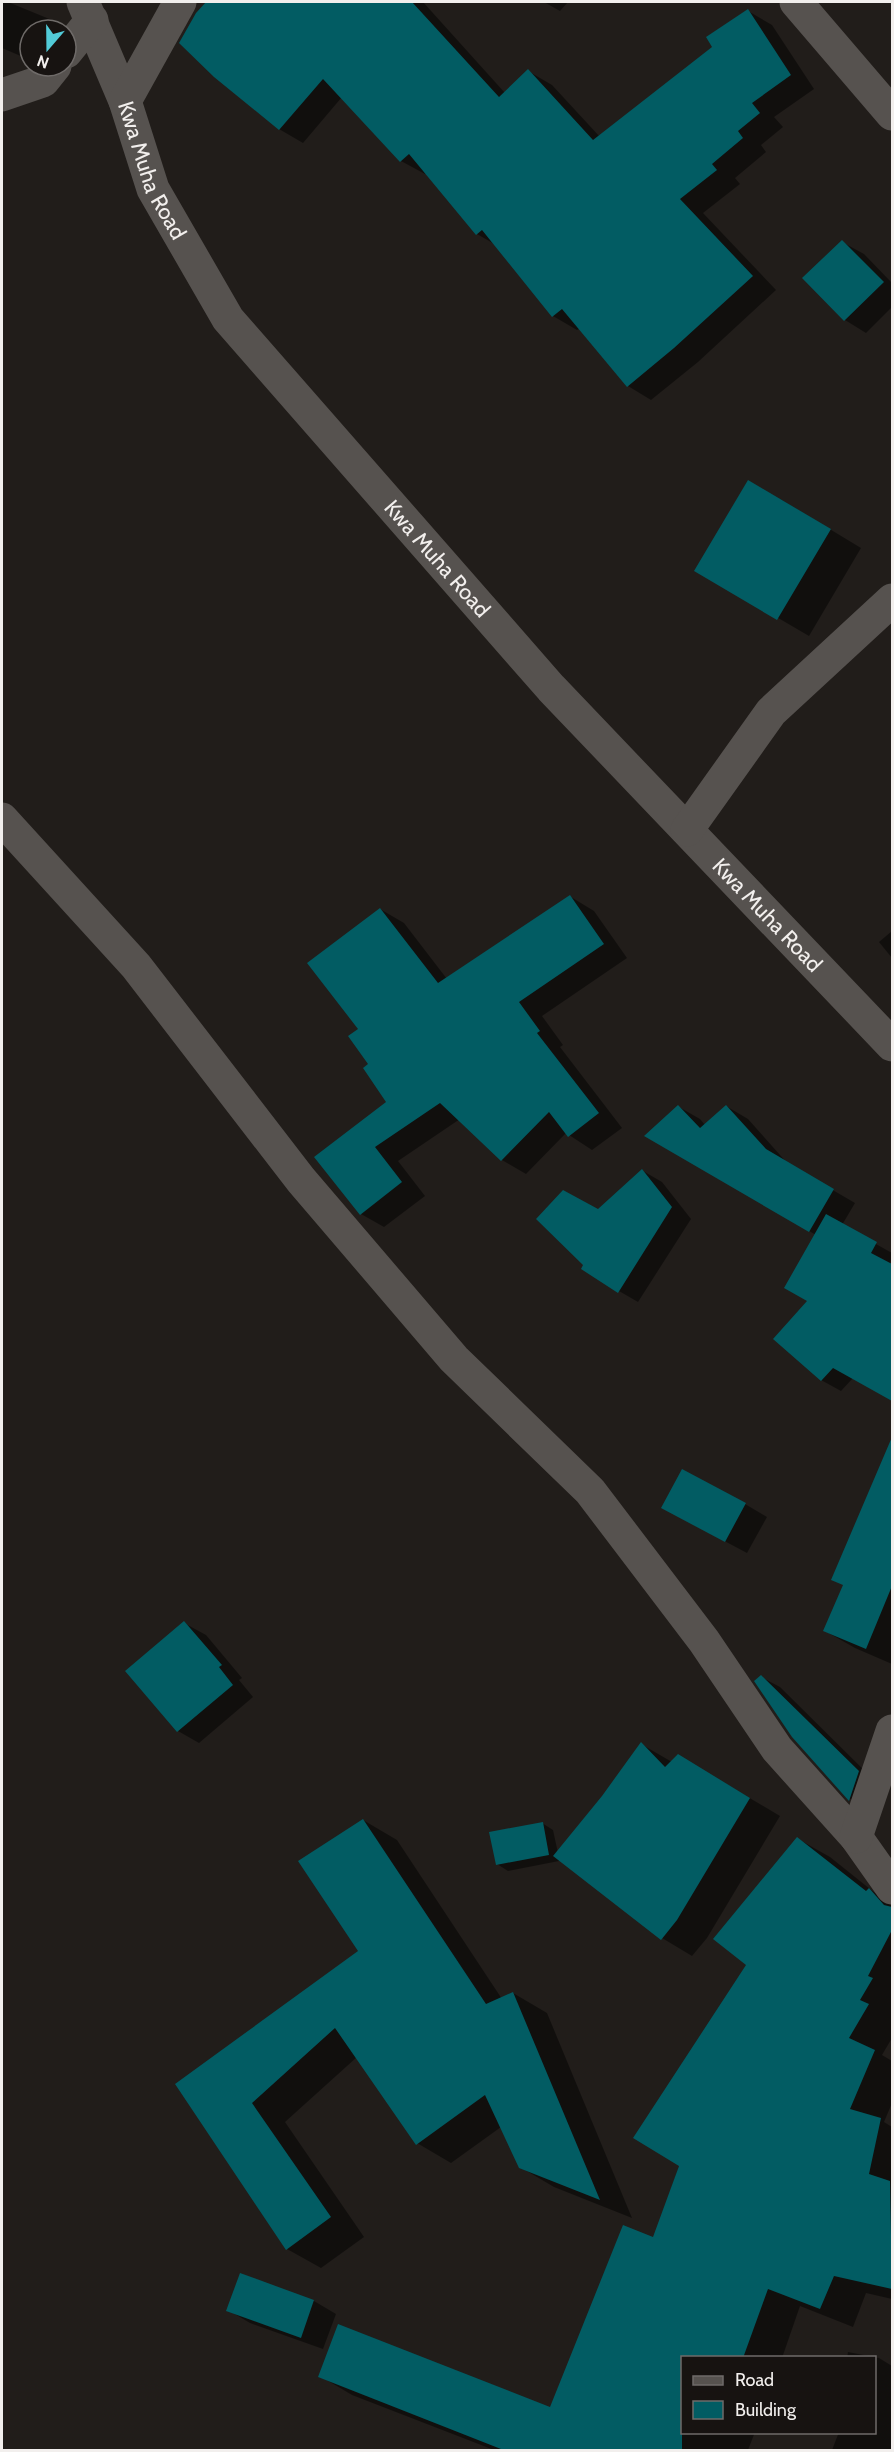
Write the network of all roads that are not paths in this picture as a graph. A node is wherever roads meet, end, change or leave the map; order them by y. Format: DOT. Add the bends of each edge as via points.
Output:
graph roads {
  1 [pos="180,2"];
  2 [pos="796,2"];
  3 [pos="87,11"];
  4 [pos="78,29"];
  5 [pos="46,78"];
  6 [pos="2,95"];
  7 [pos="125,101"];
  8 [pos="892,114"];
  9 [pos="892,600"];
  10 [pos="2,819"];
  11 [pos="687,830"];
  12 [pos="892,1045"];
  13 [pos="892,1731"];
  14 [pos="856,1837"];
  15 [pos="892,1888"];
  1 -- 7 [label="street"];
  2 -- 8 [label="street"];
  3 -- 4 [label="street"];
  3 -- 7 [label="street, Kwa Muha Road"];
  5 -- 6 [label="street"];
  7 -- 11 [label="street, Kwa Muha Road" via="153,189 228,319 551,688"];
  9 -- 11 [label="street" via="771,712"];
  10 -- 14 [label="street" via="136,966 301,1180 454,1359 590,1491 704,1641 777,1749"];
  11 -- 12 [label="street, Kwa Muha Road"];
  13 -- 14 [label="street"];
  14 -- 15 [label="street"];
}
